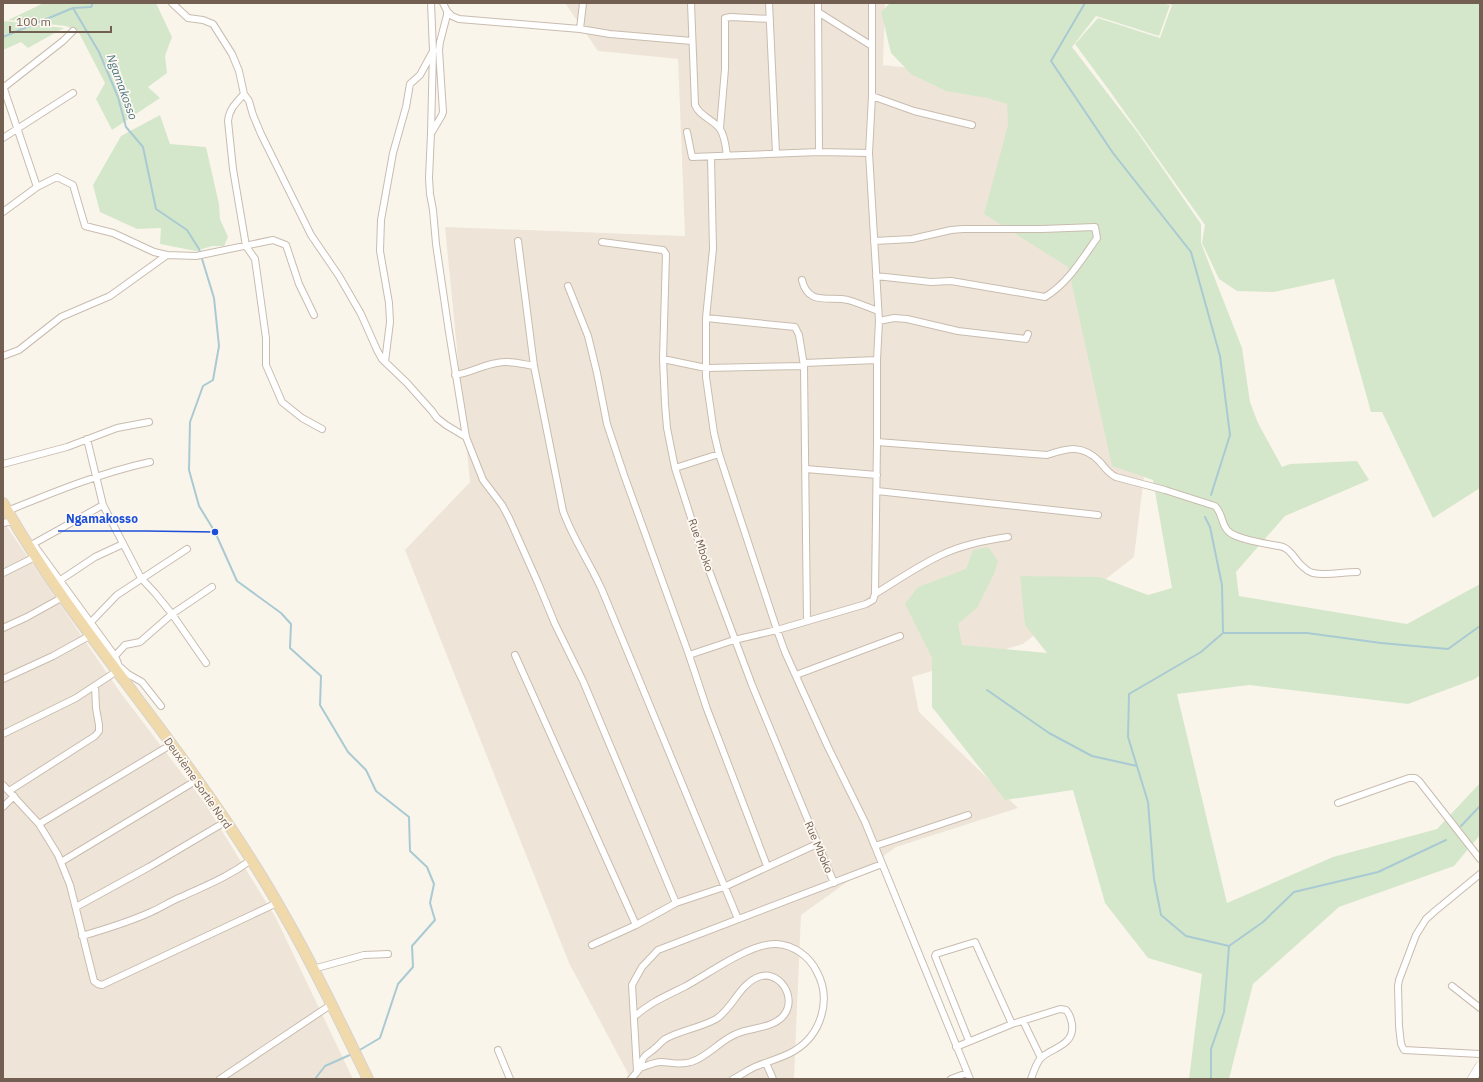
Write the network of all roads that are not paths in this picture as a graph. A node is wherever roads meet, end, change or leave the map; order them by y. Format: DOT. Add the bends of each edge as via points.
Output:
graph roads {
  1 [pos="172,3"];
  2 [pos="432,3"];
  3 [pos="443,3"];
  4 [pos="583,3"];
  5 [pos="692,3"];
  6 [pos="769,3"];
  7 [pos="818,3"];
  8 [pos="872,3"];
  9 [pos="447,11"];
  10 [pos="818,12"];
  11 [pos="770,20"];
  12 [pos="580,29"];
  13 [pos="73,31"];
  14 [pos="692,41"];
  15 [pos="872,46"];
  16 [pos="433,51"];
  17 [pos="3,88"];
  18 [pos="73,93"];
  19 [pos="244,94"];
  20 [pos="872,96"];
  21 [pos="972,125"];
  22 [pos="17,128"];
  23 [pos="720,128"];
  24 [pos="687,132"];
  25 [pos="431,133"];
  26 [pos="3,138"];
  27 [pos="819,152"];
  28 [pos="776,153"];
  29 [pos="869,153"];
  30 [pos="727,156"];
  31 [pos="711,157"];
  32 [pos="37,186"];
  33 [pos="3,212"];
  34 [pos="518,241"];
  35 [pos="874,241"];
  36 [pos="602,242"];
  37 [pos="246,246"];
  38 [pos="167,255"];
  39 [pos="876,276"];
  40 [pos="802,280"];
  41 [pos="568,286"];
  42 [pos="878,311"];
  43 [pos="314,315"];
  44 [pos="706,318"];
  45 [pos="879,321"];
  46 [pos="1028,334"];
  47 [pos="3,356"];
  48 [pos="663,359"];
  49 [pos="877,360"];
  50 [pos="385,362"];
  51 [pos="804,364"];
  52 [pos="534,366"];
  53 [pos="706,368"];
  54 [pos="455,375"];
  55 [pos="149,422"];
  56 [pos="322,429"];
  57 [pos="466,437"];
  58 [pos="87,439"];
  59 [pos="877,442"];
  60 [pos="719,454"];
  61 [pos="150,462"];
  62 [pos="3,464"];
  63 [pos="676,468"];
  64 [pos="806,469"];
  65 [pos="877,475"];
  66 [pos="96,477"];
  67 [pos="877,491"];
  68 [pos="103,505"];
  69 [pos="5,507"];
  70 [pos="1098,515"];
  71 [pos="13,521"];
  72 [pos="3,523"];
  73 [pos="23,537"];
  74 [pos="1008,537"];
  75 [pos="33,544"];
  76 [pos="123,544"];
  77 [pos="187,549"];
  78 [pos="35,557"];
  79 [pos="1357,572"];
  80 [pos="3,573"];
  81 [pos="141,578"];
  82 [pos="59,581"];
  83 [pos="212,587"];
  84 [pos="875,594"];
  85 [pos="63,597"];
  86 [pos="172,614"];
  87 [pos="807,621"];
  88 [pos="90,623"];
  89 [pos="3,628"];
  90 [pos="777,630"];
  91 [pos="91,635"];
  92 [pos="900,636"];
  93 [pos="734,640"];
  94 [pos="515,655"];
  95 [pos="689,655"];
  96 [pos="115,656"];
  97 [pos="206,663"];
  98 [pos="117,671"];
  99 [pos="796,675"];
  100 [pos="3,679"];
  101 [pos="95,686"];
  102 [pos="160,706"];
  103 [pos="3,734"];
  104 [pos="172,744"];
  105 [pos="197,780"];
  106 [pos="3,784"];
  107 [pos="9,791"];
  108 [pos="14,796"];
  109 [pos="1338,804"];
  110 [pos="3,807"];
  111 [pos="968,816"];
  112 [pos="225,822"];
  113 [pos="39,824"];
  114 [pos="817,844"];
  115 [pos="875,846"];
  116 [pos="1480,859"];
  117 [pos="251,860"];
  118 [pos="61,862"];
  119 [pos="882,864"];
  120 [pos="767,866"];
  121 [pos="1480,874"];
  122 [pos="834,883"];
  123 [pos="724,887"];
  124 [pos="277,903"];
  125 [pos="676,903"];
  126 [pos="76,908"];
  127 [pos="738,919"];
  128 [pos="636,924"];
  129 [pos="82,936"];
  130 [pos="592,945"];
  131 [pos="388,954"];
  132 [pos="313,969"];
  133 [pos="1452,986"];
  134 [pos="332,1004"];
  135 [pos="1480,1008"];
  136 [pos="634,1017"];
  137 [pos="1023,1021"];
  138 [pos="1012,1024"];
  139 [pos="969,1041"];
  140 [pos="956,1047"];
  141 [pos="655,1049"];
  142 [pos="498,1050"];
  143 [pos="1480,1054"];
  144 [pos="1040,1058"];
  145 [pos="660,1062"];
  146 [pos="766,1063"];
  147 [pos="1480,1066"];
  148 [pos="639,1069"];
  149 [pos="968,1076"];
  150 [pos="220,1079"];
  151 [pos="368,1079"];
  152 [pos="510,1079"];
  153 [pos="631,1079"];
  154 [pos="733,1079"];
  155 [pos="773,1079"];
  156 [pos="951,1079"];
  157 [pos="1031,1079"];
  158 [pos="1472,1079"];
  1 -- 19 [label="street" via="188,18 213,24 232,54"];
  2 -- 16 [label="street"];
  3 -- 9 [label="street"];
  4 -- 12 [label="street"];
  5 -- 14 [label="street"];
  6 -- 11 [label="street"];
  7 -- 10 [label="street"];
  8 -- 15 [label="street"];
  9 -- 12 [label="street" via="459,19"];
  9 -- 25 [label="street" via="439,50 443,112"];
  10 -- 15 [label="street"];
  10 -- 27 [label="street"];
  11 -- 23 [label="street" via="725,18 725,69"];
  11 -- 28 [label="street"];
  12 -- 14 [label="street"];
  13 -- 17 [label="street"];
  14 -- 23 [label="street" via="695,105 700,113"];
  15 -- 20 [label="street"];
  16 -- 25 [label="street"];
  16 -- 50 [label="street" via="420,75 410,84 393,153 381,220 380,251 390,322"];
  17 -- 22 [label="street"];
  18 -- 22 [label="street"];
  19 -- 37 [label="street" via="228,114 228,121"];
  19 -- 50 [label="street" via="311,235 339,276"];
  20 -- 21 [label="street" via="914,111"];
  20 -- 29 [label="street"];
  22 -- 26 [label="street"];
  22 -- 32 [label="street"];
  23 -- 30 [label="street"];
  24 -- 31 [label="street" via="692,157"];
  25 -- 54 [label="street" via="430,194"];
  27 -- 28 [label="street"];
  27 -- 29 [label="street"];
  28 -- 30 [label="street"];
  29 -- 35 [label="street"];
  30 -- 31 [label="street"];
  31 -- 44 [label="street" via="713,248"];
  32 -- 33 [label="street"];
  32 -- 38 [label="street" via="57,177 73,185 85,226 113,233 154,252"];
  34 -- 52 [label="street"];
  35 -- 39 [label="street"];
  35 -- 39 [label="street" via="912,238 963,229 1095,227 1097,238 1066,280 1046,297 951,281 931,282"];
  36 -- 48 [label="street, Rue Mboko" via="665,251"];
  37 -- 38 [label="street" via="196,256"];
  37 -- 43 [label="street" via="273,240 286,245 299,284"];
  37 -- 56 [label="street" via="255,259 266,338 266,364 282,402 302,418"];
  38 -- 47 [label="street" via="110,296 61,317 19,350"];
  39 -- 42 [label="street"];
  40 -- 42 [label="street" via="804,288 814,296 851,301"];
  41 -- 95 [label="street" via="588,336 609,431"];
  42 -- 45 [label="street"];
  44 -- 51 [label="street" via="795,327"];
  44 -- 53 [label="street"];
  45 -- 46 [label="street" via="907,319 958,331 1014,338 1026,339"];
  45 -- 49 [label="street"];
  48 -- 53 [label="street"];
  48 -- 63 [label="street, Rue Mboko" via="667,428"];
  49 -- 51 [label="street"];
  49 -- 59 [label="street"];
  50 -- 57 [label="street" via="437,418"];
  51 -- 53 [label="street"];
  51 -- 64 [label="street"];
  52 -- 54 [label="street" via="498,362"];
  52 -- 123 [label="street" via="570,530 602,590"];
  53 -- 60 [label="street"];
  54 -- 57 [label="street"];
  55 -- 58 [label="street" via="117,428"];
  57 -- 125 [label="street" via="484,480 509,518 583,681"];
  58 -- 62 [label="street" via="68,448"];
  58 -- 66 [label="street"];
  59 -- 65 [label="street"];
  59 -- 79 [label="street" via="1047,455 1064,449 1083,450 1098,460 1116,478 1215,506 1225,527 1232,534 1288,549 1297,561 1312,573"];
  60 -- 63 [label="street"];
  60 -- 90 [label="street"];
  61 -- 66 [label="street" via="128,466"];
  63 -- 93 [label="street, Rue Mboko"];
  64 -- 65 [label="street"];
  64 -- 87 [label="street"];
  65 -- 67 [label="street"];
  66 -- 68 [label="street"];
  66 -- 69 [label="street"];
  67 -- 70 [label="street"];
  67 -- 84 [label="street"];
  68 -- 75 [label="street"];
  68 -- 76 [label="street"];
  69 -- 71 [label="main road, Deuxième Sortie Nord"];
  71 -- 72 [label="street"];
  71 -- 73 [label="main road, Deuxième Sortie Nord"];
  73 -- 75 [label="street"];
  73 -- 78 [label="main road, Deuxième Sortie Nord"];
  74 -- 84 [label="street" via="942,554"];
  75 -- 82 [label="street"];
  76 -- 81 [label="street"];
  76 -- 82 [label="street" via="95,557"];
  77 -- 81 [label="street"];
  78 -- 80 [label="street"];
  78 -- 85 [label="main road, Deuxième Sortie Nord"];
  81 -- 86 [label="street"];
  81 -- 88 [label="street" via="117,595"];
  82 -- 88 [label="street"];
  83 -- 86 [label="street"];
  84 -- 87 [label="street" via="873,600 866,604"];
  85 -- 89 [label="street"];
  85 -- 91 [label="main road, Deuxième Sortie Nord"];
  86 -- 96 [label="street" via="140,642 125,645"];
  86 -- 97 [label="street"];
  87 -- 90 [label="street"];
  88 -- 96 [label="street"];
  90 -- 93 [label="street"];
  90 -- 99 [label="street"];
  91 -- 98 [label="main road, Deuxième Sortie Nord"];
  91 -- 100 [label="street"];
  92 -- 99 [label="street"];
  93 -- 95 [label="street"];
  93 -- 114 [label="street, Rue Mboko"];
  94 -- 128 [label="street"];
  95 -- 120 [label="street"];
  96 -- 102 [label="street" via="119,666 142,682"];
  98 -- 101 [label="street"];
  98 -- 104 [label="main road, Deuxième Sortie Nord"];
  99 -- 115 [label="street"];
  101 -- 103 [label="street"];
  101 -- 107 [label="street" via="99,725 99,731 95,736"];
  104 -- 105 [label="main road, Deuxième Sortie Nord"];
  104 -- 113 [label="street"];
  105 -- 112 [label="main road, Deuxième Sortie Nord"];
  105 -- 118 [label="street"];
  106 -- 107 [label="street"];
  107 -- 108 [label="street"];
  108 -- 110 [label="street"];
  108 -- 113 [label="street"];
  109 -- 116 [label="street" via="1414,778"];
  111 -- 115 [label="street"];
  112 -- 117 [label="main road, Deuxième Sortie Nord"];
  112 -- 126 [label="street"];
  113 -- 118 [label="street"];
  114 -- 120 [label="street"];
  114 -- 122 [label="street, Rue Mboko"];
  115 -- 119 [label="street"];
  117 -- 124 [label="main road, Deuxième Sortie Nord"];
  117 -- 129 [label="street" via="224,878 153,911"];
  118 -- 126 [label="street"];
  119 -- 122 [label="street"];
  119 -- 140 [label="street"];
  120 -- 123 [label="street"];
  121 -- 143 [label="street" via="1426,919 1416,935 1399,980 1398,999 1401,1044 1404,1050"];
  122 -- 127 [label="street"];
  123 -- 125 [label="street"];
  123 -- 127 [label="street"];
  124 -- 129 [label="street" via="102,985 94,981"];
  124 -- 132 [label="main road, Deuxième Sortie Nord"];
  125 -- 128 [label="street"];
  126 -- 129 [label="street"];
  127 -- 136 [label="street" via="658,950 642,967 632,985"];
  128 -- 130 [label="street"];
  131 -- 132 [label="street" via="364,955"];
  132 -- 134 [label="main road, Deuxième Sortie Nord"];
  133 -- 135 [label="street"];
  134 -- 150 [label="street"];
  134 -- 151 [label="main road, Deuxième Sortie Nord"];
  136 -- 146 [label="street" via="657,1000 748,952 776,944 791,947 807,958 819,975 823,1012 818,1025 804,1043 794,1051"];
  136 -- 148 [label="street"];
  137 -- 138 [label="street"];
  137 -- 144 [label="street"];
  137 -- 144 [label="street" via="1060,1009 1066,1010 1071,1018 1071,1033 1067,1040"];
  138 -- 139 [label="street"];
  138 -- 139 [label="street" via="976,942 936,954"];
  139 -- 140 [label="street"];
  140 -- 149 [label="street"];
  141 -- 145 [label="street"];
  141 -- 145 [label="street" via="673,1035 718,1017 756,978 775,977 787,992 788,1008 779,1020 738,1033 718,1044 703,1057 690,1062"];
  141 -- 148 [label="street" via="643,1058"];
  142 -- 152 [label="street"];
  144 -- 157 [label="street"];
  145 -- 148 [label="street"];
  146 -- 154 [label="street"];
  146 -- 155 [label="street"];
  147 -- 158 [label="street"];
  148 -- 153 [label="street"];
  149 -- 156 [label="street"];
}
